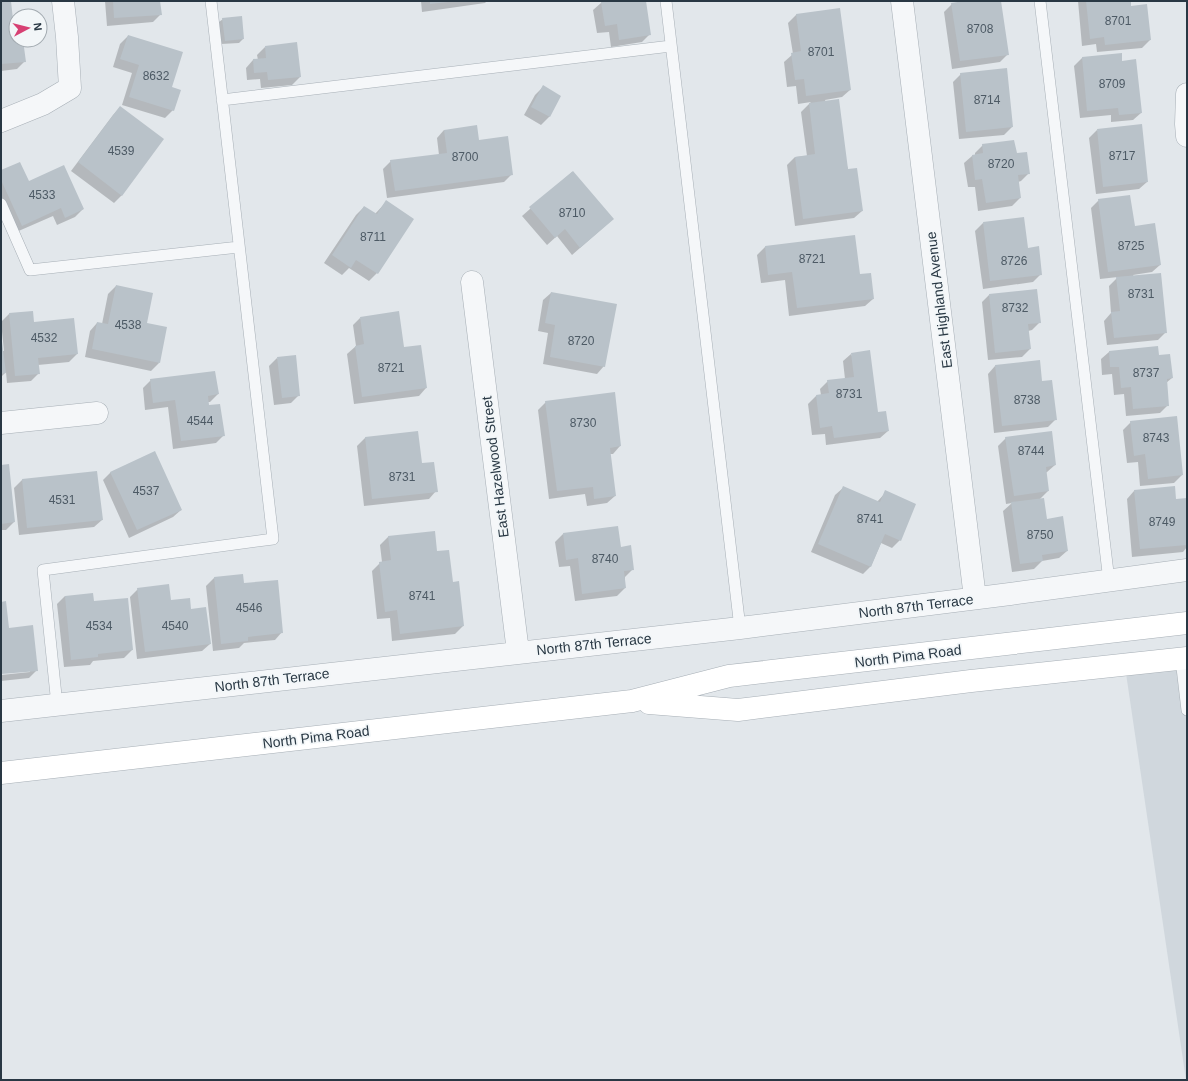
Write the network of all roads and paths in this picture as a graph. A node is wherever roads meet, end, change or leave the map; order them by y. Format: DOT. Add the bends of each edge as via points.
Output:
graph roads {
  1 [pos="63,1"];
  2 [pos="211,1"];
  3 [pos="666,1"];
  4 [pos="902,1"];
  5 [pos="1040,1"];
  6 [pos="671,46"];
  7 [pos="1187,94"];
  8 [pos="222,100"];
  9 [pos="1,121"];
  10 [pos="1187,136"];
  11 [pos="1,204"];
  12 [pos="240,247"];
  13 [pos="472,282"];
  14 [pos="97,413"];
  15 [pos="1,423"];
  16 [pos="1187,570"];
  17 [pos="1109,581"];
  18 [pos="975,598"];
  19 [pos="1187,623"];
  20 [pos="740,628"];
  21 [pos="1133,630"];
  22 [pos="518,652"];
  23 [pos="1185,656"];
  24 [pos="632,701"];
  25 [pos="57,705"];
  26 [pos="1187,710"];
  27 [pos="1,711"];
  28 [pos="1,773"];
  1 -- 9 [label="street" via="70,88 43,104"];
  2 -- 8 [label="lane"];
  3 -- 6 [label="lane"];
  4 -- 18 [label="street, East Highland Avenue"];
  5 -- 17 [label="lane"];
  6 -- 8 [label="lane"];
  6 -- 20 [label="lane"];
  7 -- 10 [label="street"];
  8 -- 12 [label="lane"];
  11 -- 12 [label="lane" via="30,270"];
  12 -- 25 [label="lane" via="273,539 43,570"];
  13 -- 22 [label="street, East Hazelwood Street"];
  14 -- 15 [label="street"];
  16 -- 17 [label="street, North 87th Terrace"];
  17 -- 18 [label="street, North 87th Terrace"];
  18 -- 20 [label="street, North 87th Terrace"];
  19 -- 21 [label="main road, North Pima Road"];
  20 -- 22 [label="street, North 87th Terrace"];
  21 -- 23 [label="main road" via="1161,649"];
  21 -- 24 [label="main road, North Pima Road" via="729,676"];
  22 -- 25 [label="street, North 87th Terrace"];
  23 -- 24 [label="main road, North Pima Road" via="738,710"];
  23 -- 26 [label="lane"];
  24 -- 28 [label="main road, North Pima Road"];
  25 -- 27 [label="street, North 87th Terrace"];
}
